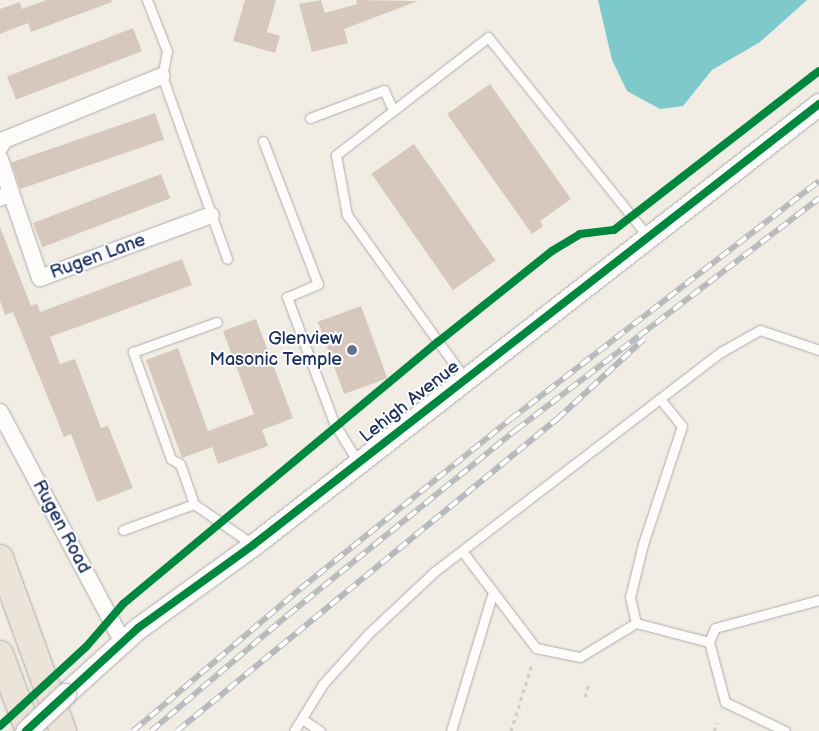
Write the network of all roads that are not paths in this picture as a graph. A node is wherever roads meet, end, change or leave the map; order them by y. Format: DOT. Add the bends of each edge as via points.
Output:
graph roads {
  1 [pos="147,0"];
  2 [pos="162,76"];
  3 [pos="819,104"];
  4 [pos="394,110"];
  5 [pos="310,118"];
  6 [pos="1,139"];
  7 [pos="263,141"];
  8 [pos="0,159"];
  9 [pos="5,195"];
  10 [pos="211,215"];
  11 [pos="648,237"];
  12 [pos="227,260"];
  13 [pos="217,322"];
  14 [pos="819,350"];
  15 [pos="465,379"];
  16 [pos="660,399"];
  17 [pos="0,412"];
  18 [pos="358,462"];
  19 [pos="194,504"];
  20 [pos="123,530"];
  21 [pos="252,545"];
  22 [pos="462,550"];
  23 [pos="0,558"];
  24 [pos="493,592"];
  25 [pos="819,600"];
  26 [pos="636,623"];
  27 [pos="123,642"];
  28 [pos="709,642"];
  29 [pos="0,654"];
  30 [pos="302,719"];
  31 [pos="27,731"];
  32 [pos="63,731"];
  33 [pos="294,731"];
  34 [pos="320,731"];
  35 [pos="452,731"];
  36 [pos="785,731"];
  1 -- 2 [label="lane" via="167,51"];
  2 -- 6 [label="street"];
  2 -- 10 [label="lane"];
  3 -- 11 [label="street, Lehigh Avenue"];
  4 -- 5 [label="lane" via="384,90"];
  4 -- 11 [label="lane" via="488,37"];
  4 -- 15 [label="lane" via="336,154 347,216"];
  7 -- 18 [label="lane" via="318,284 287,297 334,423"];
  8 -- 9 [label="street, Rugen Lane"];
  9 -- 10 [label="street, Rugen Lane" via="40,278"];
  10 -- 12 [label="lane"];
  11 -- 15 [label="street, Lehigh Avenue"];
  13 -- 19 [label="lane" via="133,352 171,459 180,464"];
  14 -- 16 [label="lane" via="760,330 721,352"];
  15 -- 18 [label="street, Lehigh Avenue"];
  16 -- 22 [label="lane"];
  16 -- 26 [label="lane" via="682,426 643,544 630,596"];
  17 -- 27 [label="street, Rugen Road"];
  18 -- 21 [label="street, Lehigh Avenue"];
  19 -- 20 [label="lane"];
  19 -- 21 [label="lane"];
  21 -- 27 [label="street, Lehigh Avenue"];
  22 -- 24 [label="lane"];
  22 -- 30 [label="lane" via="368,634 323,684"];
  23 -- 32 [label="main road"];
  24 -- 26 [label="lane" via="536,648 580,657"];
  24 -- 35 [label="lane"];
  25 -- 28 [label="lane" via="714,628"];
  26 -- 28 [label="lane"];
  27 -- 31 [label="street, Lehigh Avenue, bridge"];
  28 -- 36 [label="lane" via="725,702"];
  29 -- 31 [label="main road"];
  30 -- 33 [label="lane"];
  30 -- 34 [label="lane"];
}
